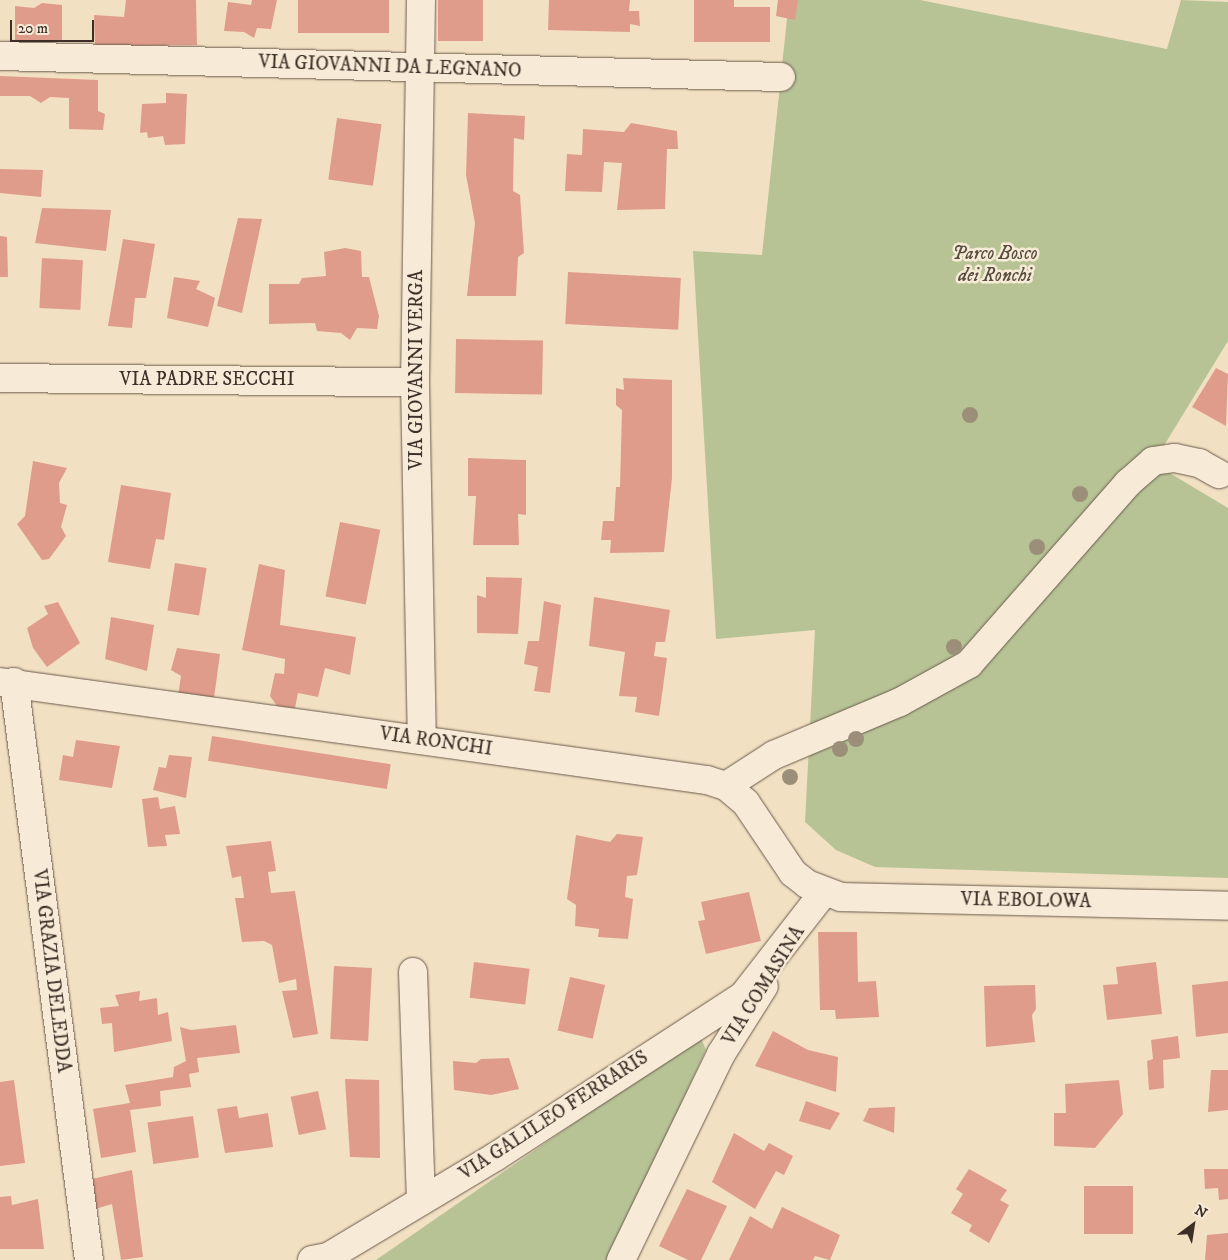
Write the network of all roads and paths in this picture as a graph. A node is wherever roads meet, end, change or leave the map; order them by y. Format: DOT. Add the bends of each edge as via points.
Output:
graph roads {
  1 [pos="421,0"];
  2 [pos="0,56"];
  3 [pos="420,68"];
  4 [pos="781,77"];
  5 [pos="0,378"];
  6 [pos="414,382"];
  7 [pos="1219,474"];
  8 [pos="7,682"];
  9 [pos="422,740"];
  10 [pos="726,786"];
  11 [pos="824,892"];
  12 [pos="1228,906"];
  13 [pos="412,972"];
  14 [pos="686,1030"];
  15 [pos="421,1201"];
  16 [pos="89,1260"];
  17 [pos="312,1260"];
  18 [pos="621,1260"];
  1 -- 3 [label="street, VIA GIOVANNI VERGA"];
  2 -- 3 [label="street, VIA GIOVANNI DA LEGNANO"];
  3 -- 4 [label="street, VIA GIOVANNI DA LEGNANO"];
  3 -- 6 [label="street, VIA GIOVANNI VERGA"];
  5 -- 6 [label="street, VIA PADRE SECCHI"];
  6 -- 9 [label="street, VIA GIOVANNI VERGA"];
  7 -- 10 [label="street" via="1199,463 1175,458 1154,461 1128,483 970,664 900,702 774,755"];
  8 -- 9 [label="street, VIA RONCHI"];
  8 -- 16 [label="street, VIA GRAZIA DELEDDA"];
  9 -- 10 [label="street, VIA RONCHI" via="707,780"];
  10 -- 11 [label="street, VIA RONCHI" via="746,803 793,873"];
  11 -- 12 [label="street, VIA EBOLOWA" via="841,897"];
  11 -- 14 [label="street, VIA COMASINA" via="743,996"];
  11 -- 18 [label="street, VIA COMASINA" via="721,1054"];
  13 -- 15 [label="street"];
  14 -- 15 [label="street, VIA GALILEO FERRARIS"];
  15 -- 17 [label="street, VIA GALILEO FERRARIS" via="328,1257"];
}
